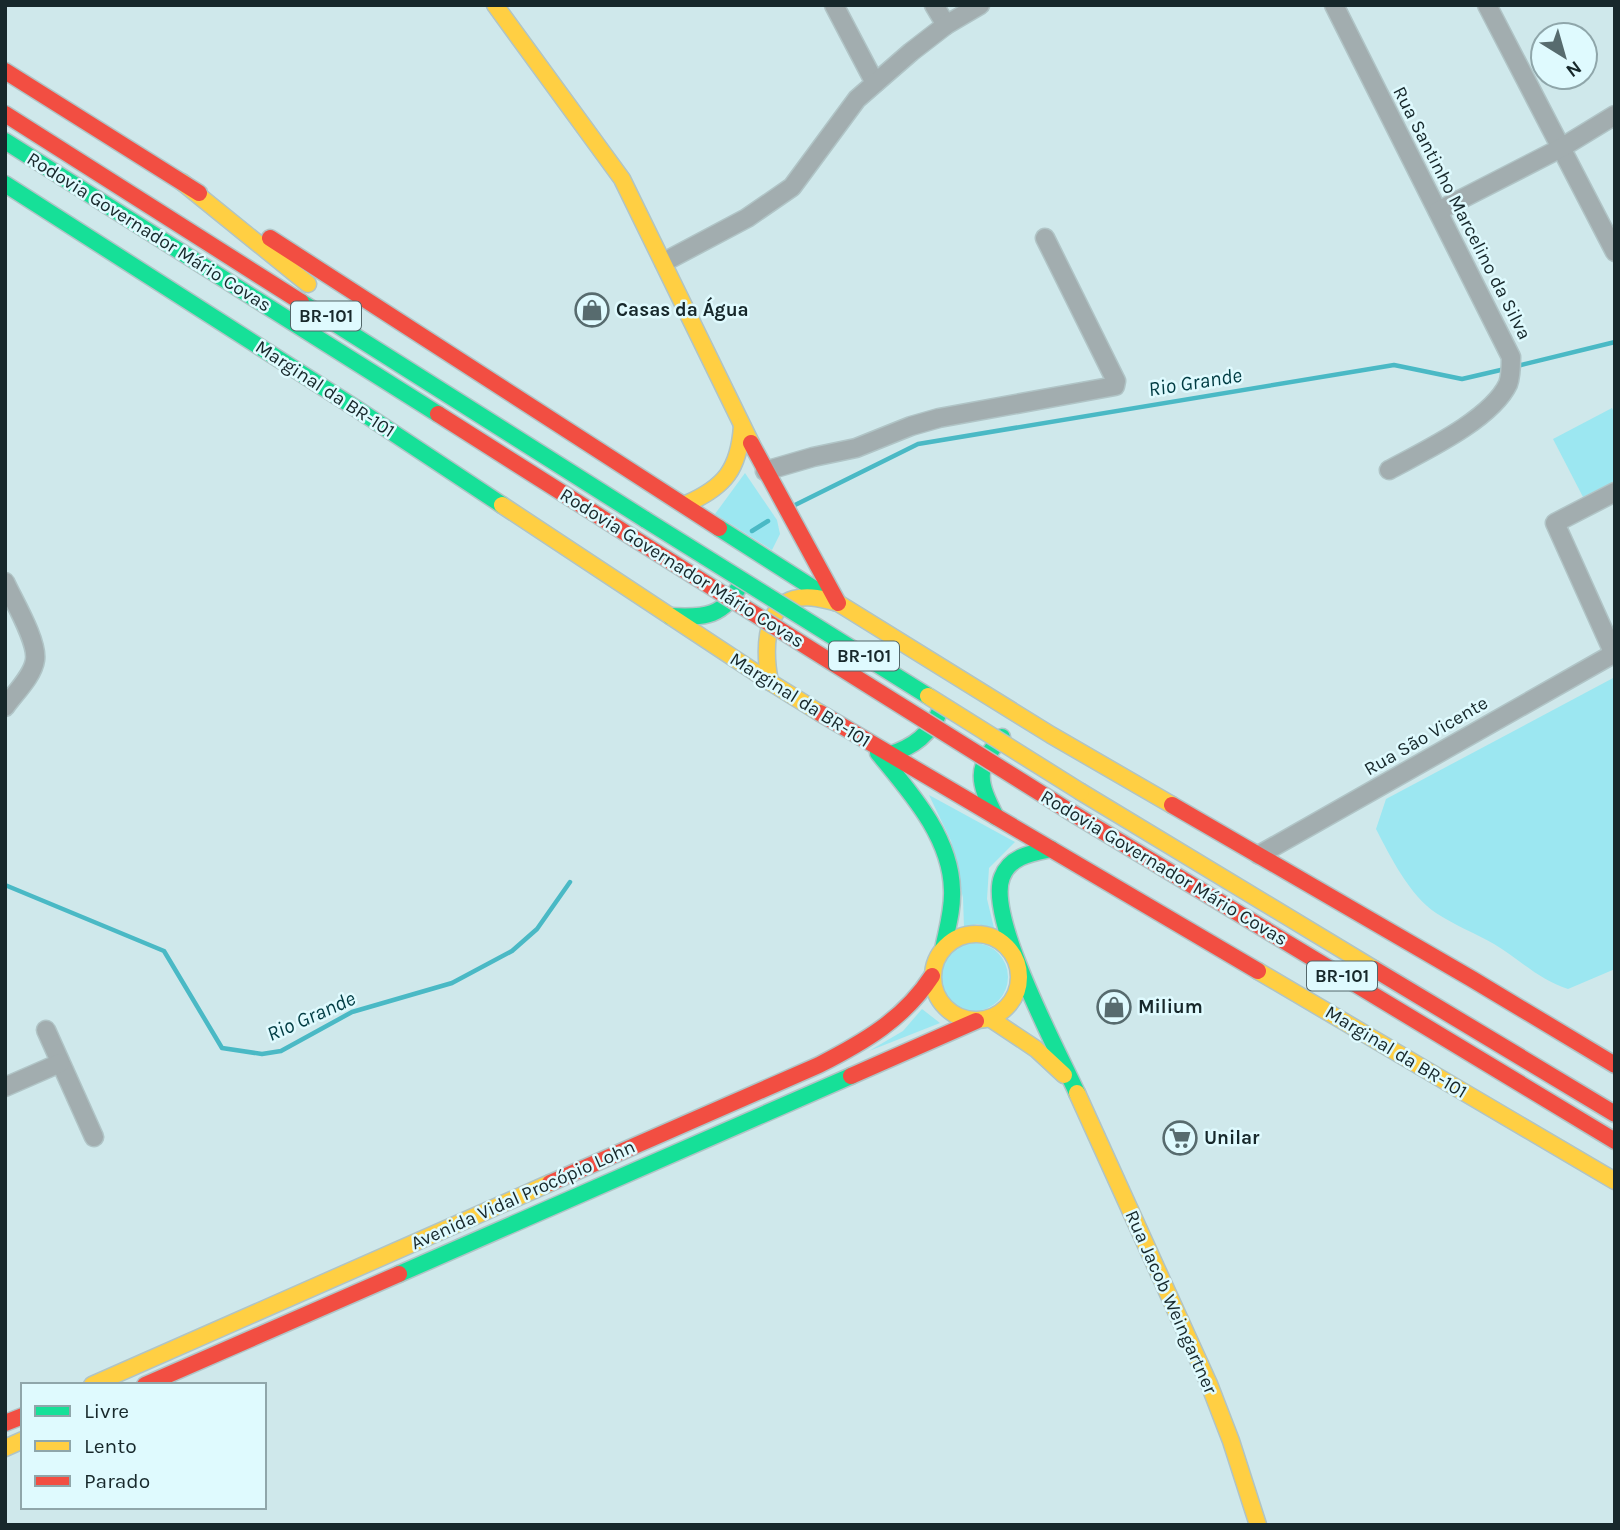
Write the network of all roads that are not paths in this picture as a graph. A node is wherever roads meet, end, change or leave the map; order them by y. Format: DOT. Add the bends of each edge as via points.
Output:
graph roads {
  1 [pos="495,5"];
  2 [pos="834,5"];
  3 [pos="934,5"];
  4 [pos="980,5"];
  5 [pos="1334,5"];
  6 [pos="1487,5"];
  7 [pos="946,25"];
  8 [pos="5,71"];
  9 [pos="875,83"];
  10 [pos="5,114"];
  11 [pos="1615,115"];
  12 [pos="5,141"];
  13 [pos="1561,148"];
  14 [pos="182,182"];
  15 [pos="5,184"];
  16 [pos="1438,211"];
  17 [pos="1045,238"];
  18 [pos="1615,252"];
  19 [pos="664,262"];
  20 [pos="426,379"];
  21 [pos="742,426"];
  22 [pos="1389,470"];
  23 [pos="765,471"];
  24 [pos="1615,492"];
  25 [pos="686,505"];
  26 [pos="791,516"];
  27 [pos="716,525"];
  28 [pos="789,558"];
  29 [pos="5,582"];
  30 [pos="788,601"];
  31 [pos="838,603"];
  32 [pos="668,615"];
  33 [pos="1614,653"];
  34 [pos="936,664"];
  35 [pos="770,682"];
  36 [pos="5,707"];
  37 [pos="1051,735"];
  38 [pos="871,745"];
  39 [pos="888,755"];
  40 [pos="996,817"];
  41 [pos="1051,849"];
  42 [pos="1259,855"];
  43 [pos="943,949"];
  44 [pos="1016,959"];
  45 [pos="932,976"];
  46 [pos="1439,1008"];
  47 [pos="983,1020"];
  48 [pos="46,1030"];
  49 [pos="1537,1049"];
  50 [pos="60,1063"];
  51 [pos="1611,1074"];
  52 [pos="1073,1084"];
  53 [pos="5,1087"];
  54 [pos="1615,1114"];
  55 [pos="94,1137"];
  56 [pos="1615,1141"];
  57 [pos="1615,1181"];
  58 [pos="213,1331"];
  59 [pos="221,1350"];
  60 [pos="96,1383"];
  61 [pos="149,1383"];
  62 [pos="21,1441"];
  63 [pos="5,1448"];
  64 [pos="1258,1525"];
  1 -- 19 [label="main road" via="609,159"];
  2 -- 9 [label="street"];
  3 -- 7 [label="street"];
  4 -- 7 [label="street"];
  5 -- 16 [label="street, Rua Santinho Marcelino da Silva"];
  6 -- 13 [label="street"];
  7 -- 9 [label="street"];
  8 -- 14 [label="main road"];
  9 -- 19 [label="street" via="848,109 792,187 747,218"];
  10 -- 20 [label="main road, Rodovia Governador Mário Covas / BR-101"];
  11 -- 13 [label="street"];
  12 -- 56 [label="main road, Rodovia Governador Mário Covas / BR-101, bridge" via="1069,811"];
  13 -- 16 [label="street"];
  13 -- 18 [label="street"];
  14 -- 20 [label="main road"];
  14 -- 25 [label="main road"];
  15 -- 32 [label="main road, Marginal da BR-101" via="357,408"];
  16 -- 22 [label="street, Rua Santinho Marcelino da Silva" via="1511,358 1510,376 1499,397 1471,422"];
  17 -- 23 [label="street" via="1115,386 939,418 856,448"];
  19 -- 21 [label="main road"];
  20 -- 46 [label="main road, Rodovia Governador Mário Covas / BR-101, bridge" via="1081,792"];
  21 -- 23 [label="main road"];
  21 -- 25 [label="main road" via="741,447 722,484"];
  23 -- 26 [label="main road"];
  24 -- 33 [label="street" via="1555,523"];
  25 -- 27 [label="main road"];
  26 -- 28 [label="main road"];
  26 -- 31 [label="main road"];
  27 -- 28 [label="main road"];
  27 -- 32 [label="main road" via="740,556 743,578 736,596 719,612 701,618"];
  28 -- 30 [label="main road"];
  28 -- 31 [label="main road"];
  29 -- 36 [label="street" via="33,643 35,660"];
  30 -- 31 [label="main road" via="807,598"];
  30 -- 35 [label="main road" via="771,626 766,669"];
  31 -- 34 [label="main road"];
  32 -- 35 [label="main road, Marginal da BR-101"];
  33 -- 42 [label="street, Rua São Vicente"];
  34 -- 37 [label="main road"];
  34 -- 39 [label="main road" via="944,698 939,715 918,742"];
  35 -- 38 [label="main road, Marginal da BR-101"];
  37 -- 40 [label="main road" via="1021,732 1002,737 988,752 979,771 980,785"];
  37 -- 42 [label="main road"];
  38 -- 39 [label="main road, Marginal da BR-101"];
  38 -- 43 [label="main road" via="918,801 947,860 952,886"];
  39 -- 40 [label="main road, Marginal da BR-101"];
  40 -- 41 [label="main road, Marginal da BR-101"];
  41 -- 44 [label="main road, Rua Jacob Weingartner" via="1012,863 998,886 999,913"];
  41 -- 57 [label="main road, Marginal da BR-101"];
  42 -- 51 [label="main road" via="1472,979"];
  43 -- 44 [label="main road" via="967,934 982,934 996,938"];
  43 -- 45 [label="main road"];
  44 -- 47 [label="main road" via="1019,987 1008,1006"];
  44 -- 52 [label="main road, Rua Jacob Weingartner"];
  45 -- 47 [label="main road" via="940,1002 956,1016"];
  45 -- 58 [label="main road, Avenida Vidal Procópio Lohn" via="901,1017 818,1065"];
  46 -- 49 [label="main road"];
  46 -- 54 [label="main road, Rodovia Governador Mário Covas / BR-101"];
  47 -- 52 [label="main road, Rua Jacob Weingartner" via="1035,1049"];
  47 -- 59 [label="main road, Avenida Vidal Procópio Lohn"];
  48 -- 50 [label="street"];
  50 -- 53 [label="street"];
  50 -- 55 [label="street"];
  52 -- 64 [label="main road, Rua Jacob Weingartner" via="1209,1384"];
  58 -- 59 [label="main road"];
  58 -- 60 [label="main road, Avenida Vidal Procópio Lohn"];
  59 -- 61 [label="main road, Avenida Vidal Procópio Lohn"];
  62 -- 63 [label="main road"];
}
